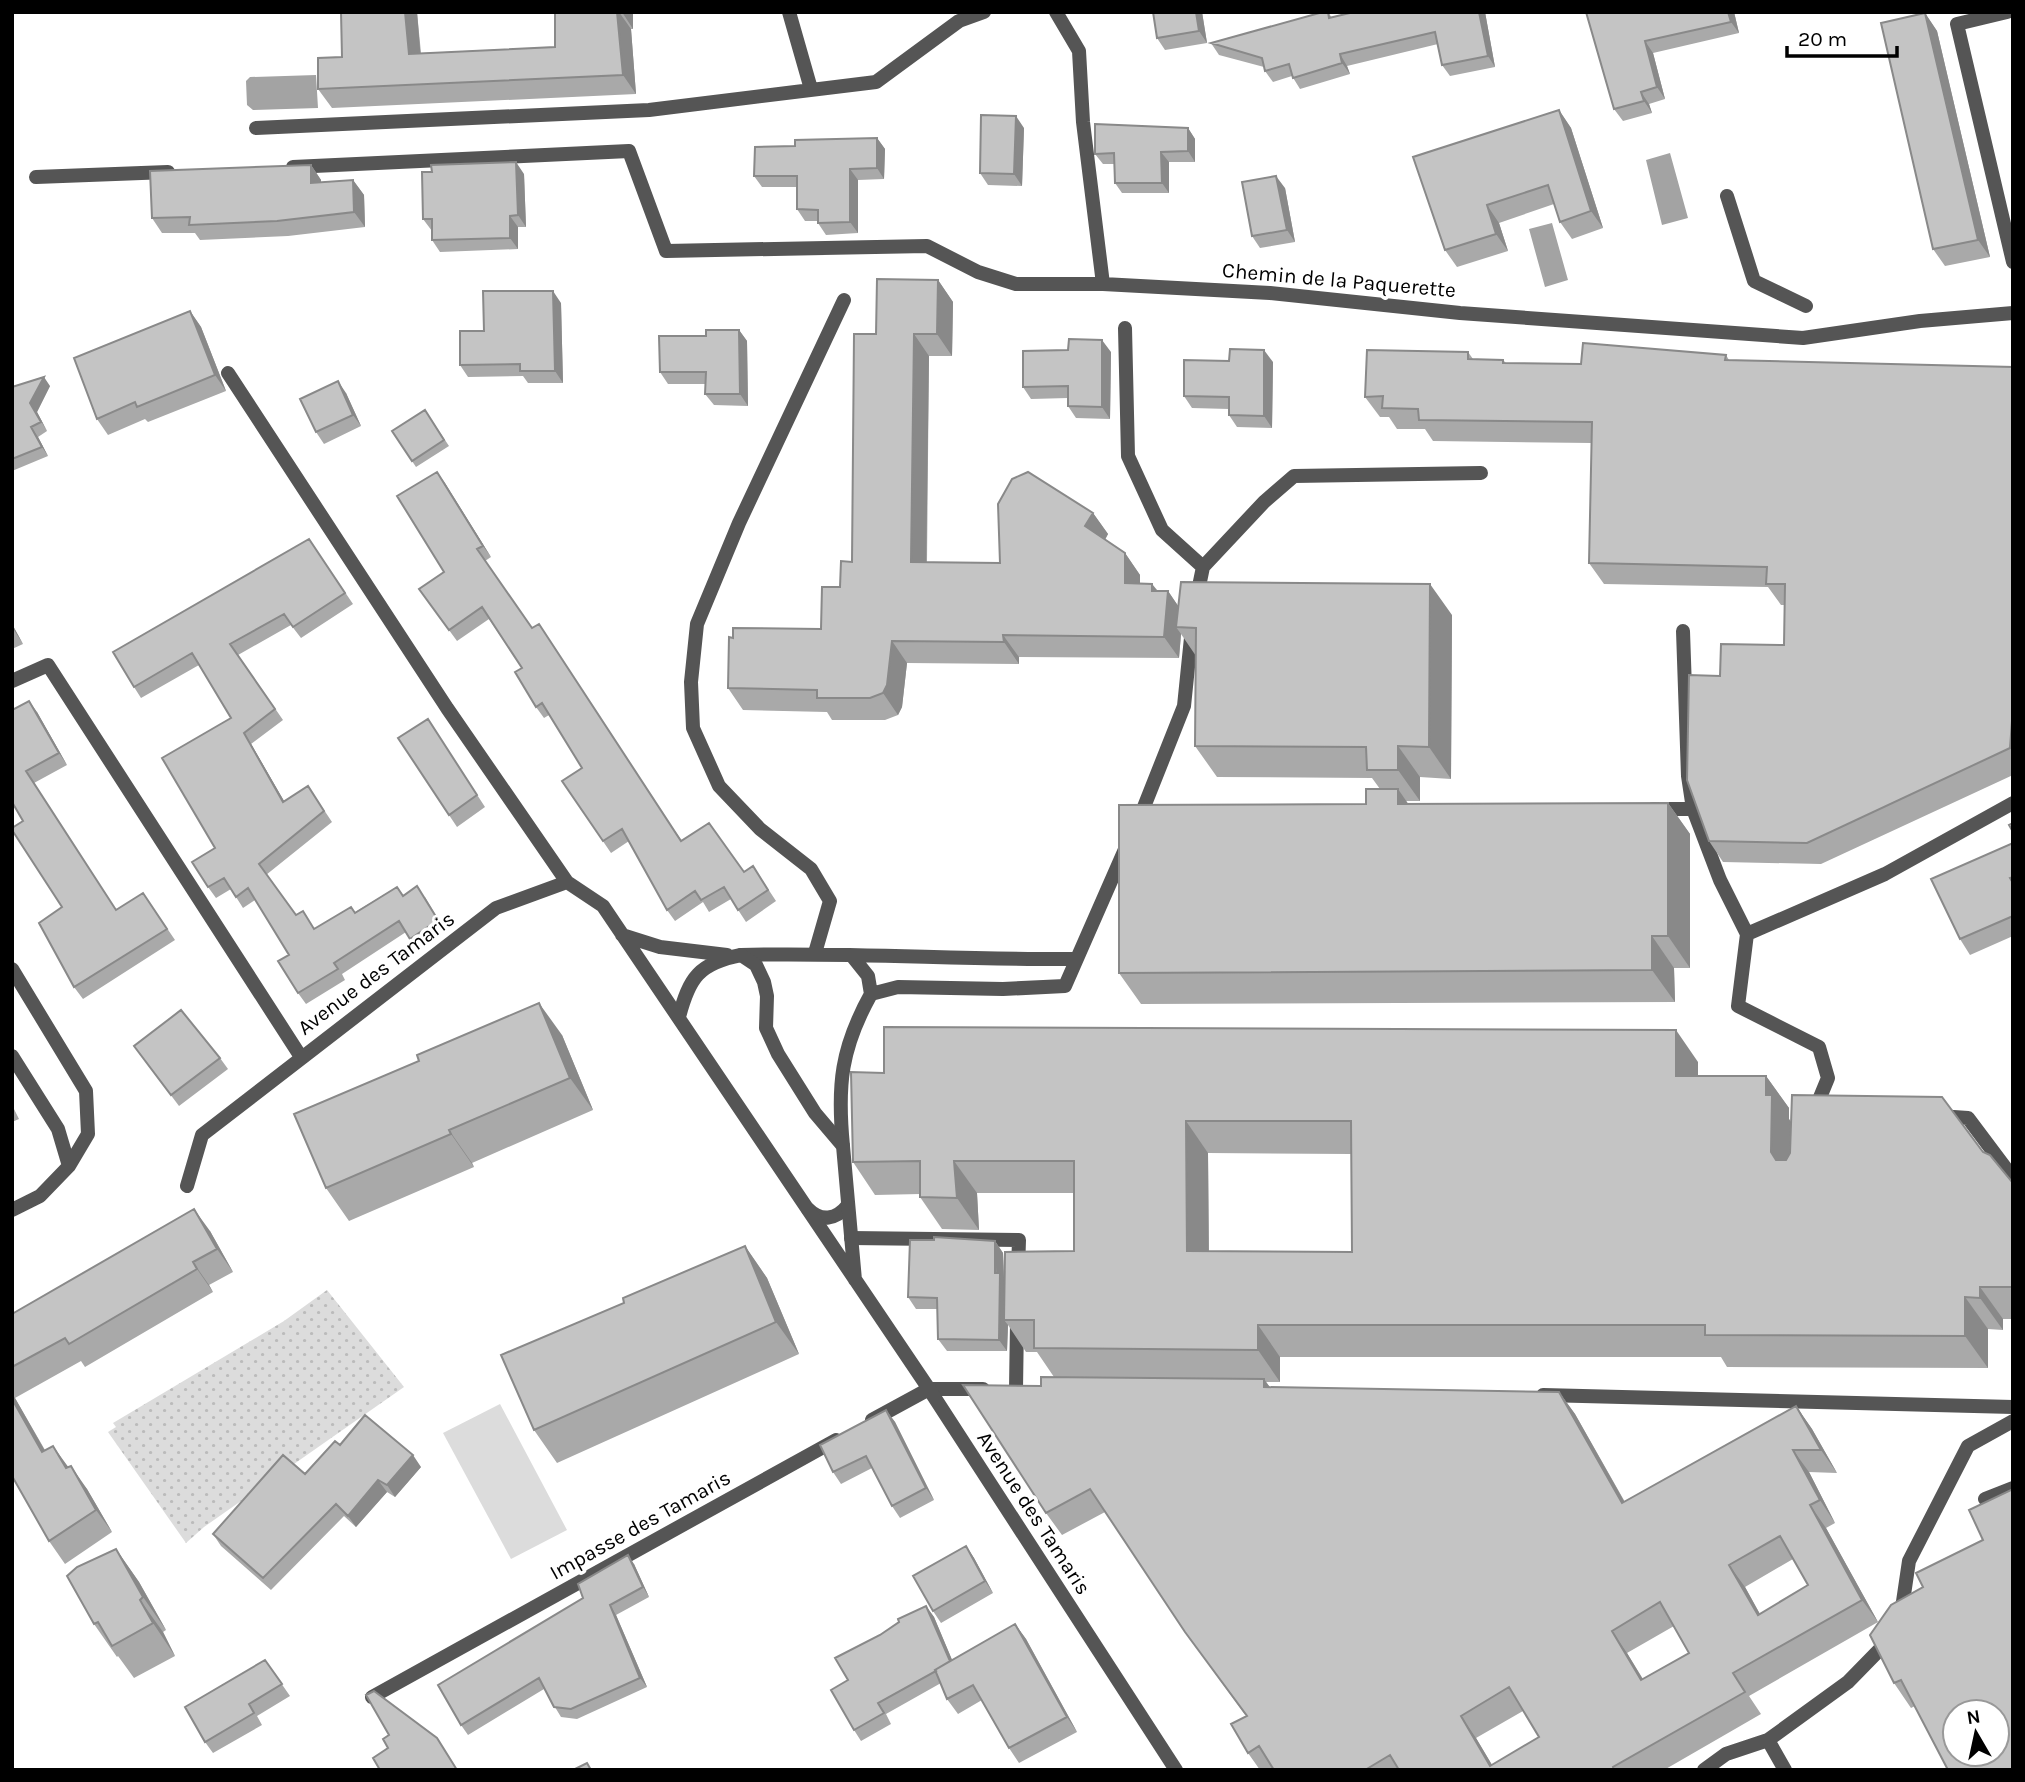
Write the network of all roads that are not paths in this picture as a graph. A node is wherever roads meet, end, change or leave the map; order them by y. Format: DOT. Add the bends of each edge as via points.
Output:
graph roads {
  1 [pos="789,12"];
  2 [pos="984,12"];
  3 [pos="1056,12"];
  4 [pos="2008,12"];
  5 [pos="2013,28"];
  6 [pos="811,89"];
  7 [pos="256,128"];
  8 [pos="274,168"];
  9 [pos="179,172"];
  10 [pos="36,177"];
  11 [pos="1727,196"];
  12 [pos="2013,262"];
  13 [pos="1102,284"];
  14 [pos="844,300"];
  15 [pos="1805,306"];
  16 [pos="2013,313"];
  17 [pos="1125,328"];
  18 [pos="228,373"];
  19 [pos="1481,473"];
  20 [pos="1203,567"];
  21 [pos="1683,631"];
  22 [pos="12,681"];
  23 [pos="2013,803"];
  24 [pos="1640,809"];
  25 [pos="1693,809"];
  26 [pos="567,882"];
  27 [pos="1748,934"];
  28 [pos="622,935"];
  29 [pos="815,953"];
  30 [pos="741,955"];
  31 [pos="852,956"];
  32 [pos="1075,959"];
  33 [pos="12,969"];
  34 [pos="871,994"];
  35 [pos="679,1017"];
  36 [pos="12,1056"];
  37 [pos="301,1057"];
  38 [pos="1928,1114"];
  39 [pos="1804,1125"];
  40 [pos="843,1146"];
  41 [pos="69,1166"];
  42 [pos="2013,1178"];
  43 [pos="187,1186"];
  44 [pos="848,1205"];
  45 [pos="807,1209"];
  46 [pos="12,1210"];
  47 [pos="851,1238"];
  48 [pos="1018,1280"];
  49 [pos="855,1282"];
  50 [pos="1017,1308"];
  51 [pos="929,1389"];
  52 [pos="1532,1395"];
  53 [pos="2013,1407"];
  54 [pos="2013,1422"];
  55 [pos="2013,1488"];
  56 [pos="1985,1499"];
  57 [pos="372,1697"];
  58 [pos="1768,1740"];
  59 [pos="1176,1770"];
  60 [pos="1704,1770"];
  61 [pos="1785,1770"];
  1 -- 6 [label="street"];
  2 -- 6 [label="street" via="960,21 876,82"];
  3 -- 13 [label="street" via="1079,51"];
  4 -- 5 [label="street"];
  4 -- 12 [label="street" via="1957,24"];
  6 -- 7 [label="street" via="649,110"];
  8 -- 13 [label="street, Chemin de la Paquerette" via="629,151 666,251 927,246 978,272 1016,284"];
  9 -- 10 [label="street"];
  11 -- 15 [label="street" via="1754,281"];
  13 -- 16 [label="street, Chemin de la Paquerette" via="1270,293 1460,313 1803,338"];
  14 -- 29 [label="street" via="697,624 691,682 693,728 719,786 760,829 811,869 830,901"];
  17 -- 20 [label="street" via="1128,456 1162,530"];
  18 -- 26 [label="street"];
  19 -- 20 [label="street" via="1294,476"];
  20 -- 32 [label="street" via="1193,612 1184,706 1148,813"];
  21 -- 25 [label="street"];
  22 -- 37 [label="street" via="48,665"];
  23 -- 27 [label="street" via="1885,874"];
  24 -- 25 [label="street"];
  25 -- 27 [label="street" via="1720,880"];
  26 -- 28 [label="street, Avenue des Tamaris" via="603,906"];
  26 -- 37 [label="street, Avenue des Tamaris" via="496,908"];
  27 -- 39 [label="street" via="1738,1006 1819,1047 1828,1078 1822,1108"];
  28 -- 30 [label="street" via="693,953"];
  28 -- 35 [label="street, Avenue des Tamaris"];
  29 -- 30 [label="street"];
  29 -- 31 [label="street"];
  30 -- 35 [label="street" via="719,959 702,970 686,989"];
  30 -- 40 [label="street" via="756,965 764,982 766,1028 778,1055 815,1113"];
  31 -- 32 [label="street"];
  31 -- 34 [label="street" via="868,975"];
  32 -- 34 [label="street" via="1065,986 898,987"];
  33 -- 41 [label="street" via="86,1091 88,1134"];
  34 -- 40 [label="street, Avenue des Tamaris" via="851,1030 845,1052 840,1084"];
  35 -- 45 [label="street, Avenue des Tamaris"];
  36 -- 41 [label="street" via="58,1129"];
  37 -- 43 [label="street, Avenue des Tamaris" via="202,1135"];
  38 -- 42 [label="street" via="1968,1118"];
  40 -- 44 [label="street, Avenue des Tamaris"];
  41 -- 46 [label="street" via="40,1196"];
  44 -- 45 [label="street" via="841,1214 826,1219"];
  44 -- 47 [label="street, Avenue des Tamaris"];
  45 -- 49 [label="street, Avenue des Tamaris"];
  47 -- 48 [label="street" via="1018,1240"];
  47 -- 49 [label="street, Avenue des Tamaris"];
  49 -- 51 [label="street, Avenue des Tamaris"];
  50 -- 51 [label="street" via="1021,1389"];
  51 -- 57 [label="street, Impasse des Tamaris"];
  51 -- 59 [label="street, Avenue des Tamaris"];
  52 -- 53 [label="street"];
  54 -- 58 [label="street" via="1968,1446 1909,1561 1899,1628 1880,1653"];
  55 -- 56 [label="street"];
  58 -- 60 [label="street" via="1726,1754"];
  58 -- 61 [label="street"];
}
